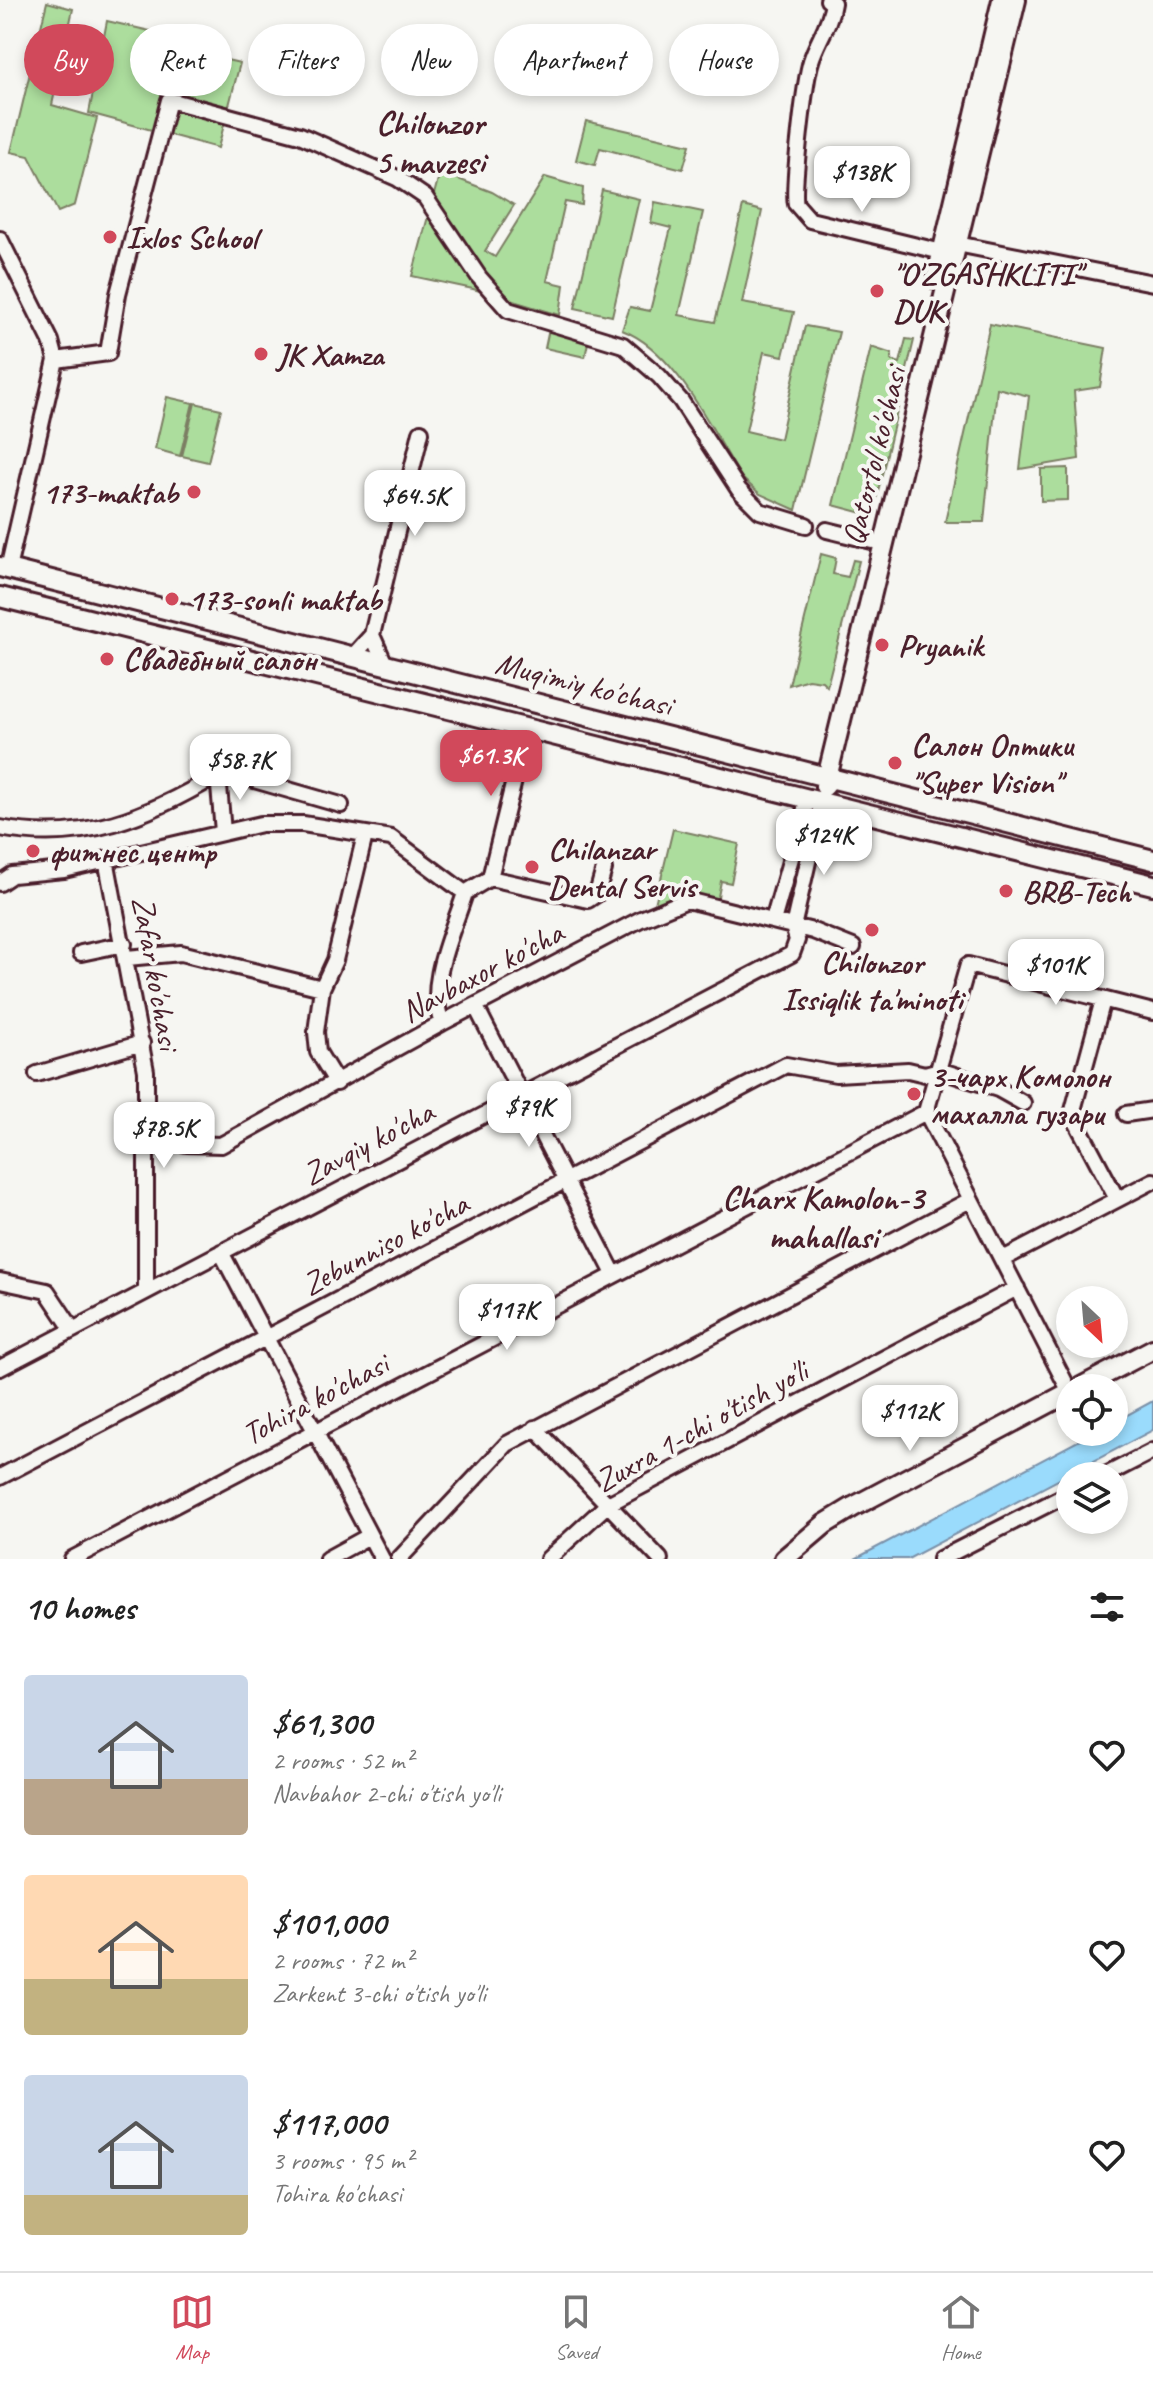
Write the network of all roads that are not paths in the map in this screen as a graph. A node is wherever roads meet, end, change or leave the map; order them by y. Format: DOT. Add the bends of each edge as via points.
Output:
graph roads {
  1 [pos="828,0"];
  2 [pos="1002,0"];
  3 [pos="1016,0"];
  4 [pos="0,239"];
  5 [pos="949,248"];
  6 [pos="1153,283"];
  7 [pos="56,360"];
  8 [pos="421,432"];
  9 [pos="806,525"];
  10 [pos="827,530"];
  11 [pos="878,542"];
  12 [pos="4,568"];
  13 [pos="38,576"];
  14 [pos="0,597"];
  15 [pos="30,604"];
  16 [pos="372,635"];
  17 [pos="352,657"];
  18 [pos="394,666"];
  19 [pos="397,696"];
  20 [pos="527,728"];
  21 [pos="636,728"];
  22 [pos="630,754"];
  23 [pos="218,775"];
  24 [pos="822,775"];
  25 [pos="815,800"];
  26 [pos="341,805"];
  27 [pos="1012,823"];
  28 [pos="0,828"];
  29 [pos="223,832"];
  30 [pos="365,835"];
  31 [pos="1006,848"];
  32 [pos="106,859"];
  33 [pos="1153,860"];
  34 [pos="604,869"];
  35 [pos="490,878"];
  36 [pos="0,883"];
  37 [pos="1153,885"];
  38 [pos="465,893"];
  39 [pos="773,921"];
  40 [pos="793,927"];
  41 [pos="853,947"];
  42 [pos="126,951"];
  43 [pos="81,953"];
  44 [pos="322,988"];
  45 [pos="1103,1000"];
  46 [pos="476,1007"];
  47 [pos="1153,1012"];
  48 [pos="442,1023"];
  49 [pos="142,1043"];
  50 [pos="939,1070"];
  51 [pos="37,1074"];
  52 [pos="337,1083"];
  53 [pos="521,1094"];
  54 [pos="1023,1103"];
  55 [pos="1153,1110"];
  56 [pos="926,1112"];
  57 [pos="1126,1114"];
  58 [pos="145,1136"];
  59 [pos="566,1180"];
  60 [pos="1153,1181"];
  61 [pos="1117,1199"];
  62 [pos="970,1200"];
  63 [pos="221,1252"];
  64 [pos="1003,1259"];
  65 [pos="614,1274"];
  66 [pos="0,1281"];
  67 [pos="1017,1288"];
  68 [pos="146,1289"];
  69 [pos="73,1330"];
  70 [pos="266,1338"];
  71 [pos="1153,1349"];
  72 [pos="1153,1360"];
  73 [pos="0,1368"];
  74 [pos="1061,1374"];
  75 [pos="1106,1374"];
  76 [pos="1126,1374"];
  77 [pos="1056,1399"];
  78 [pos="1056,1411"];
  79 [pos="535,1428"];
  80 [pos="316,1431"];
  81 [pos="1153,1451"];
  82 [pos="1128,1464"];
  83 [pos="0,1477"];
  84 [pos="1056,1500"];
  85 [pos="608,1504"];
  86 [pos="369,1536"];
  87 [pos="72,1559"];
  88 [pos="327,1559"];
  89 [pos="382,1559"];
  90 [pos="399,1559"];
  91 [pos="548,1559"];
  92 [pos="660,1559"];
  93 [pos="784,1559"];
  94 [pos="797,1559"];
  95 [pos="940,1559"];
  1 -- 5 [label="street" via="833,3 831,19 811,61 804,101 796,204 810,220"];
  2 -- 5 [label="main road, Qatortol ko'chasi"];
  3 -- 5 [label="main road, Qatortol ko'chasi"];
  4 -- 7 [label="street"];
  5 -- 6 [label="street"];
  5 -- 11 [label="main road, Qatortol ko'chasi"];
  7 -- 9 [label="street" via="108,353 118,294 169,100 300,135 397,178 425,197 508,310 623,345 675,393 739,490 760,511"];
  7 -- 12 [label="street"];
  8 -- 16 [label="street"];
  10 -- 11 [label="street"];
  11 -- 24 [label="main road, Qatortol ko'chasi"];
  12 -- 13 [label="main road, Muqimiy ko'chasi"];
  13 -- 15 [label="main road" via="26,589"];
  13 -- 17 [label="main road, Muqimiy ko'chasi"];
  14 -- 15 [label="main road, Muqimiy ko'chasi"];
  15 -- 19 [label="main road, Muqimiy ko'chasi"];
  16 -- 17 [label="street"];
  16 -- 18 [label="street"];
  17 -- 18 [label="main road, Muqimiy ko'chasi"];
  18 -- 19 [label="main road"];
  18 -- 21 [label="main road, Muqimiy ko'chasi"];
  19 -- 20 [label="main road, Muqimiy ko'chasi"];
  20 -- 22 [label="main road, Muqimiy ko'chasi"];
  20 -- 35 [label="street"];
  21 -- 22 [label="main road" via="638,742"];
  21 -- 24 [label="main road, Muqimiy ko'chasi"];
  22 -- 25 [label="main road, Muqimiy ko'chasi"];
  23 -- 26 [label="street" via="233,774"];
  23 -- 28 [label="street" via="124,823 32,834"];
  23 -- 29 [label="street"];
  24 -- 25 [label="main road, Qatortol ko'chasi"];
  24 -- 27 [label="main road, Muqimiy ko'chasi"];
  25 -- 31 [label="main road, Muqimiy ko'chasi"];
  25 -- 39 [label="street, Qatortol ko'chasi"];
  25 -- 40 [label="street, Qatortol ko'chasi"];
  27 -- 31 [label="main road"];
  27 -- 33 [label="main road, Muqimiy ko'chasi"];
  29 -- 30 [label="street" via="261,824 303,824"];
  29 -- 32 [label="street"];
  30 -- 38 [label="street" via="391,838"];
  30 -- 44 [label="street" via="335,960"];
  31 -- 37 [label="main road, Muqimiy ko'chasi"];
  32 -- 36 [label="street" via="12,875"];
  32 -- 42 [label="street, Zafar ko'chasi"];
  34 -- 35 [label="street" via="597,894 588,900"];
  35 -- 38 [label="street"];
  38 -- 48 [label="street" via="436,991"];
  39 -- 40 [label="street, Navbaxor ko'cha"];
  39 -- 46 [label="street, Navbaxor ko'cha" via="687,900"];
  40 -- 41 [label="street, Navbaxor ko'cha"];
  40 -- 53 [label="street, Zavqiy ko'cha" via="797,940 792,954"];
  42 -- 43 [label="street"];
  42 -- 44 [label="street" via="181,953"];
  42 -- 49 [label="street, Zafar ko'chasi"];
  44 -- 52 [label="street" via="316,1042"];
  45 -- 47 [label="street"];
  45 -- 50 [label="street" via="968,965"];
  45 -- 61 [label="street" via="1072,1114"];
  46 -- 48 [label="street, Navbaxor ko'cha"];
  46 -- 53 [label="street"];
  48 -- 52 [label="street, Navbaxor ko'cha"];
  49 -- 51 [label="street"];
  49 -- 58 [label="street, Zafar ko'chasi"];
  50 -- 54 [label="street, Zebunniso ko'cha"];
  50 -- 56 [label="street"];
  50 -- 59 [label="street, Zebunniso ko'cha" via="836,1074 786,1065"];
  52 -- 58 [label="street, Navbaxor ko'cha" via="221,1145"];
  53 -- 59 [label="street"];
  53 -- 63 [label="street, Zavqiy ko'cha"];
  55 -- 57 [label="street"];
  56 -- 62 [label="street"];
  56 -- 65 [label="street, Tohira ko'chasi"];
  58 -- 68 [label="street, Zafar ko'chasi"];
  59 -- 65 [label="street"];
  59 -- 70 [label="street, Zebunniso ko'cha"];
  60 -- 61 [label="street"];
  61 -- 64 [label="street"];
  62 -- 64 [label="street"];
  62 -- 79 [label="street"];
  63 -- 68 [label="street, Zavqiy ko'cha"];
  63 -- 70 [label="street"];
  64 -- 67 [label="street"];
  65 -- 80 [label="street, Tohira ko'chasi"];
  66 -- 69 [label="street" via="47,1291"];
  67 -- 74 [label="street"];
  67 -- 85 [label="street, Zuxra 1-chi o'tish yo'li"];
  68 -- 69 [label="street, Zavqiy ko'cha"];
  69 -- 73 [label="street, Zavqiy ko'cha"];
  70 -- 80 [label="street"];
  70 -- 83 [label="street, Zebunniso ko'cha"];
  71 -- 75 [label="main road"];
  72 -- 76 [label="main road"];
  77 -- 93 [label="main road" via="846,1511"];
  78 -- 94 [label="main road" via="845,1522"];
  79 -- 85 [label="street"];
  79 -- 90 [label="street" via="507,1444"];
  80 -- 86 [label="street"];
  80 -- 87 [label="street, Tohira ko'chasi"];
  81 -- 82 [label="street"];
  84 -- 95 [label="street"];
  85 -- 91 [label="street, Zuxra 1-chi o'tish yo'li"];
  85 -- 92 [label="street"];
  86 -- 88 [label="street"];
  86 -- 89 [label="street"];
}
